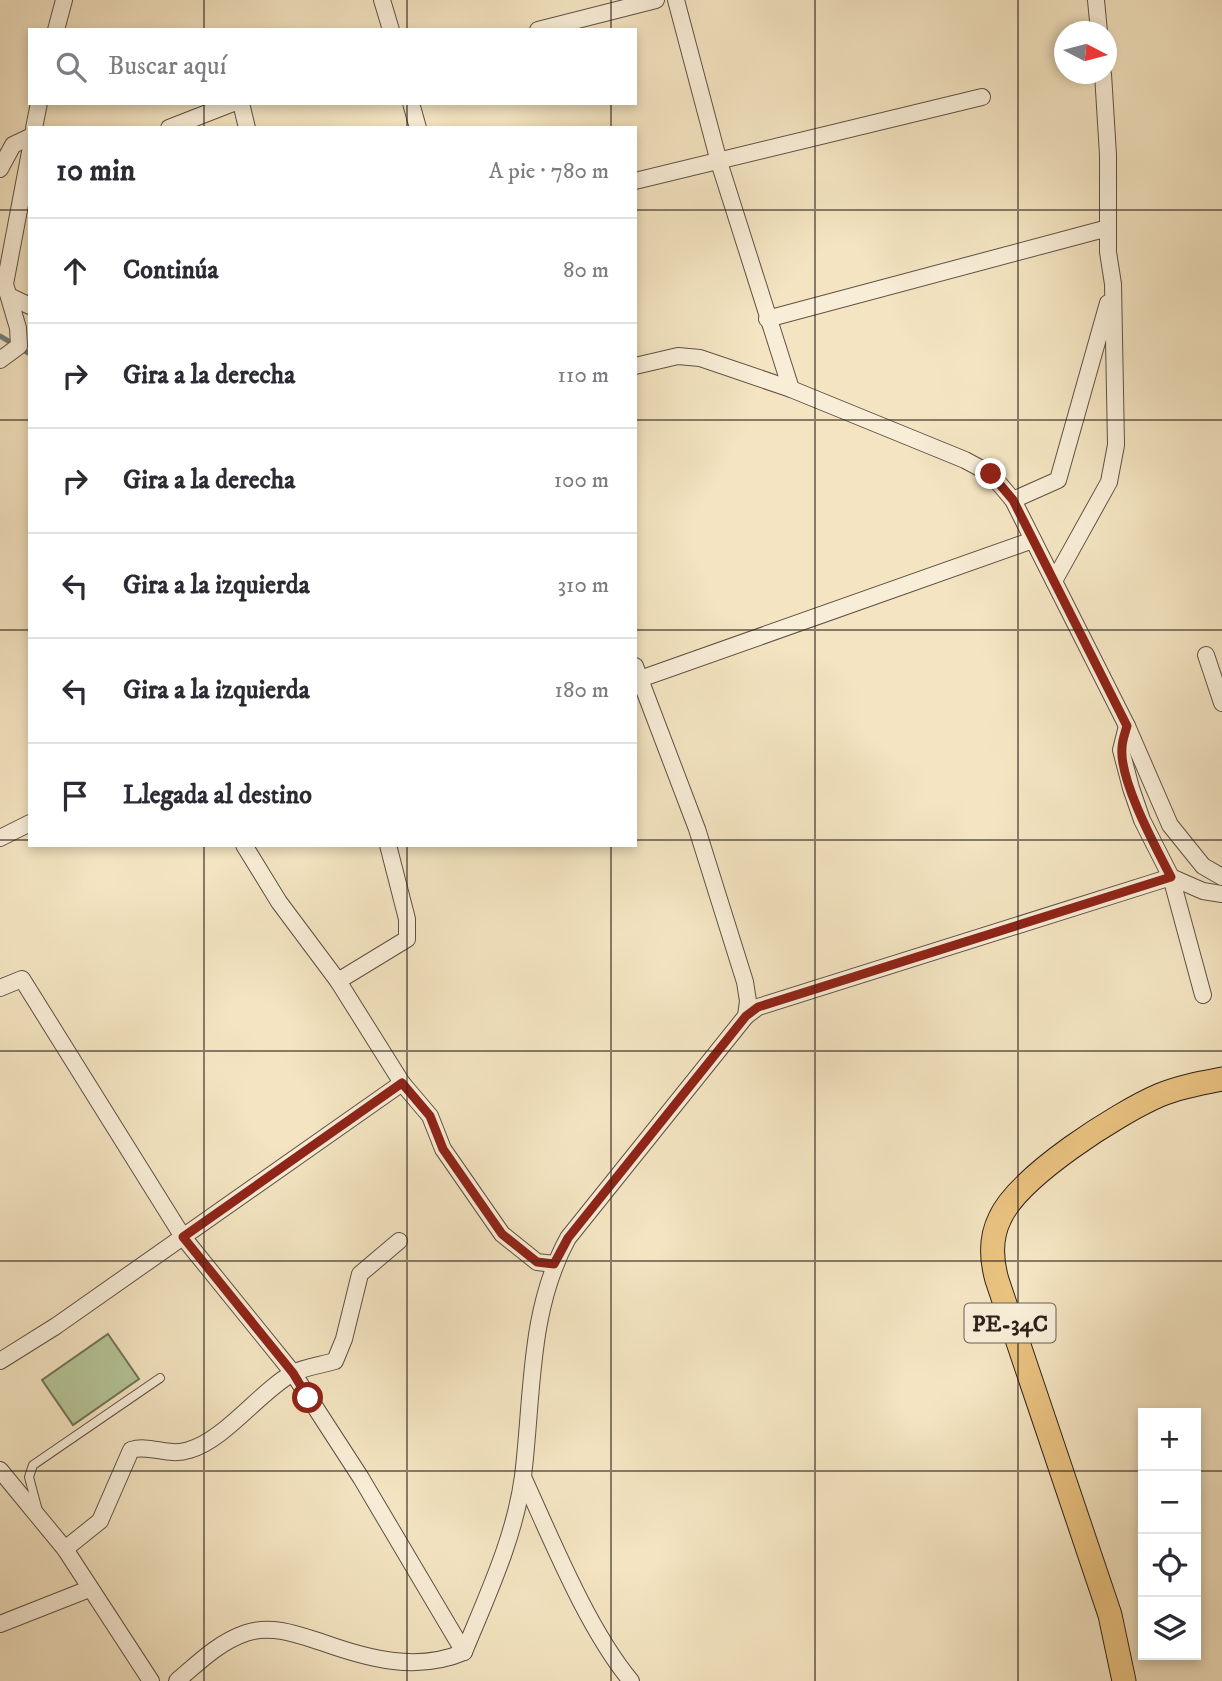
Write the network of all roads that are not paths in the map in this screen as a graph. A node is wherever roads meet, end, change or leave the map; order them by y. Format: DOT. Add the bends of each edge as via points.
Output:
graph roads {
  1 [pos="64,0"];
  2 [pos="383,0"];
  3 [pos="656,0"];
  4 [pos="676,0"];
  5 [pos="1096,0"];
  6 [pos="1098,21"];
  7 [pos="57,28"];
  8 [pos="390,28"];
  9 [pos="546,28"];
  10 [pos="1103,84"];
  11 [pos="982,97"];
  12 [pos="39,105"];
  13 [pos="228,105"];
  14 [pos="242,105"];
  15 [pos="412,105"];
  16 [pos="34,126"];
  17 [pos="174,126"];
  18 [pos="247,126"];
  19 [pos="417,126"];
  20 [pos="28,138"];
  21 [pos="719,162"];
  22 [pos="0,169"];
  23 [pos="637,181"];
  24 [pos="27,182"];
  25 [pos="1108,228"];
  26 [pos="1113,284"];
  27 [pos="9,296"];
  28 [pos="28,305"];
  29 [pos="767,319"];
  30 [pos="0,360"];
  31 [pos="637,366"];
  32 [pos="791,390"];
  33 [pos="1013,500"];
  34 [pos="1034,540"];
  35 [pos="1054,581"];
  36 [pos="1206,655"];
  37 [pos="638,672"];
  38 [pos="1222,703"];
  39 [pos="1127,726"];
  40 [pos="28,824"];
  41 [pos="0,838"];
  42 [pos="245,847"];
  43 [pos="389,847"];
  44 [pos="1171,877"];
  45 [pos="1222,877"];
  46 [pos="1222,894"];
  47 [pos="338,981"];
  48 [pos="0,988"];
  49 [pos="1203,995"];
  50 [pos="746,1016"];
  51 [pos="1222,1079"];
  52 [pos="402,1083"];
  53 [pos="183,1237"];
  54 [pos="399,1241"];
  55 [pos="554,1264"];
  56 [pos="0,1361"];
  57 [pos="293,1373"];
  58 [pos="160,1378"];
  59 [pos="0,1472"];
  60 [pos="523,1477"];
  61 [pos="42,1524"];
  62 [pos="65,1549"];
  63 [pos="89,1589"];
  64 [pos="0,1624"];
  65 [pos="464,1652"];
  66 [pos="151,1681"];
  67 [pos="177,1681"];
  68 [pos="631,1681"];
  69 [pos="1124,1681"];
  1 -- 7 [label="street"];
  2 -- 8 [label="street"];
  3 -- 9 [label="street"];
  4 -- 21 [label="street"];
  5 -- 6 [label="street"];
  10 -- 25 [label="street"];
  11 -- 21 [label="street"];
  12 -- 16 [label="street"];
  13 -- 17 [label="street"];
  14 -- 18 [label="street"];
  15 -- 19 [label="street"];
  20 -- 22 [label="street" via="13,145"];
  21 -- 23 [label="street"];
  21 -- 29 [label="street"];
  24 -- 27 [label="street" via="5,284"];
  25 -- 26 [label="street"];
  25 -- 29 [label="street"];
  26 -- 33 [label="street" via="1058,480"];
  26 -- 35 [label="street" via="1116,445 1112,470"];
  27 -- 28 [label="street"];
  27 -- 30 [label="street" via="19,346"];
  29 -- 32 [label="street"];
  31 -- 32 [label="street" via="678,356 700,358"];
  32 -- 33 [label="street" via="965,460 991,474"];
  33 -- 34 [label="street"];
  34 -- 35 [label="street"];
  34 -- 37 [label="street"];
  35 -- 39 [label="street"];
  36 -- 38 [label="street"];
  37 -- 50 [label="street" via="709,867 745,982"];
  39 -- 44 [label="street" via="1121,750 1131,788"];
  39 -- 45 [label="street" via="1170,825 1203,866"];
  40 -- 41 [label="street"];
  42 -- 47 [label="street" via="279,902"];
  43 -- 47 [label="street" via="407,919 407,939"];
  44 -- 46 [label="street"];
  44 -- 49 [label="street"];
  44 -- 50 [label="street" via="758,1007"];
  47 -- 52 [label="street"];
  48 -- 53 [label="street" via="22,979"];
  50 -- 55 [label="street" via="568,1238"];
  51 -- 69 [label="main road, PE-34C" via="1161,1094 1095,1133 1016,1195 1000,1217 994,1237 992,1265 1110,1615"];
  52 -- 53 [label="street"];
  52 -- 55 [label="street" via="430,1116 443,1149 502,1234 537,1262"];
  53 -- 56 [label="street"];
  53 -- 57 [label="street"];
  54 -- 57 [label="street" via="360,1273 335,1361"];
  55 -- 60 [label="street" via="530,1376"];
  57 -- 62 [label="street" via="190,1450 165,1453 143,1446 131,1450 100,1521"];
  57 -- 65 [label="street"];
  58 -- 61 [label="lane" via="33,1465 29,1477"];
  59 -- 61 [label="street"];
  60 -- 65 [label="street" via="500,1560"];
  60 -- 68 [label="street" via="566,1570"];
  61 -- 62 [label="street"];
  62 -- 63 [label="street"];
  63 -- 64 [label="street"];
  63 -- 66 [label="street"];
  65 -- 67 [label="street" via="406,1663 266,1628 221,1645"];
}
